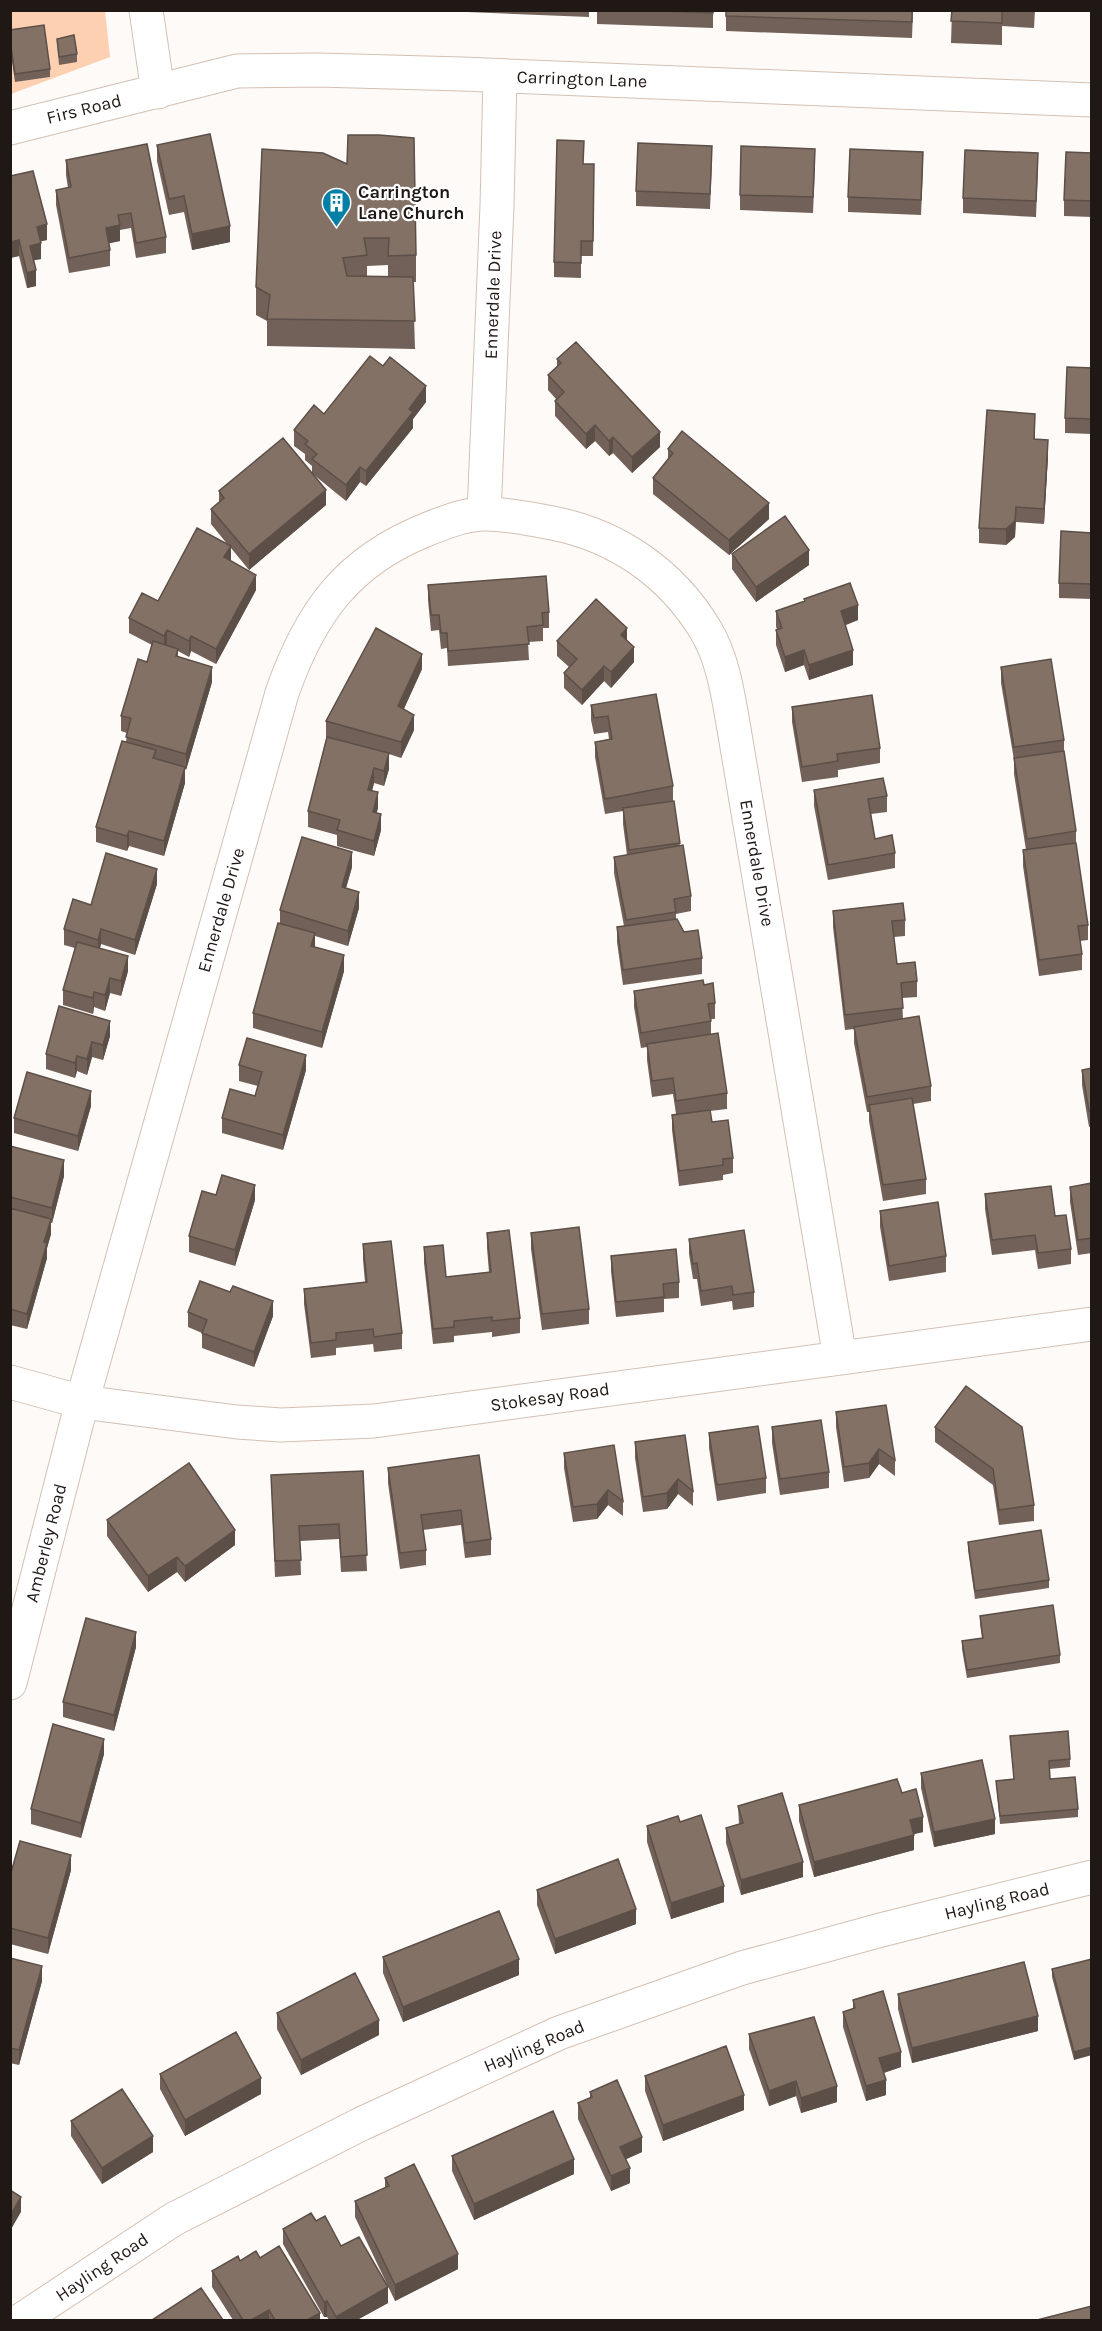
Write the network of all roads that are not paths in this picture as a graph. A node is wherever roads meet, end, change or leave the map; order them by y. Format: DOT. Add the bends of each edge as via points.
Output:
graph roads {
  1 [pos="146,10"];
  2 [pos="500,76"];
  3 [pos="158,92"];
  4 [pos="1092,100"];
  5 [pos="10,128"];
  6 [pos="484,514"];
  7 [pos="1091,1325"];
  8 [pos="840,1358"];
  9 [pos="10,1382"];
  10 [pos="82,1402"];
  11 [pos="10,1683"];
  12 [pos="1092,1877"];
  13 [pos="21,2320"];
  1 -- 3 [label="street"];
  2 -- 3 [label="street, Carrington Lane" via="237,71"];
  2 -- 4 [label="street, Carrington Lane"];
  2 -- 6 [label="street, Ennerdale Drive"];
  3 -- 5 [label="street, Firs Road"];
  6 -- 8 [label="street, Ennerdale Drive" via="564,525 604,538 644,561 679,594 706,630 724,675 734,729"];
  6 -- 10 [label="street, Ennerdale Drive" via="452,520 416,534 361,567 310,626 295,657"];
  7 -- 8 [label="street, Stokesay Road"];
  8 -- 10 [label="street, Stokesay Road" via="374,1421 324,1424 237,1422"];
  9 -- 10 [label="street, Stokesay Road"];
  10 -- 11 [label="street, Amberley Road"];
  12 -- 13 [label="street, Hayling Road" via="742,1968 559,2033 361,2124 174,2219"];
}
